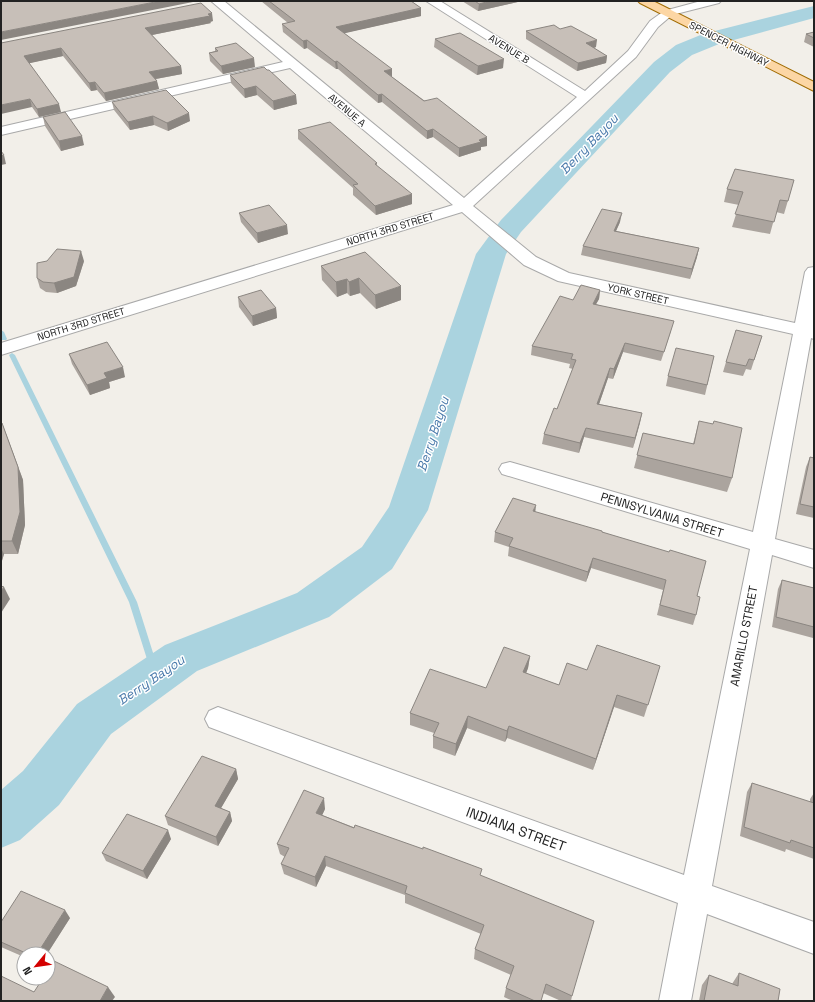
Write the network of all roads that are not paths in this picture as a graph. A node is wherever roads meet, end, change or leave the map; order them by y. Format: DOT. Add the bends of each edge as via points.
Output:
graph roads {
  1 [pos="219,1"];
  2 [pos="432,1"];
  3 [pos="644,1"];
  4 [pos="715,1"];
  5 [pos="203,5"];
  6 [pos="668,13"];
  7 [pos="291,64"];
  8 [pos="814,87"];
  9 [pos="586,98"];
  10 [pos="1,131"];
  11 [pos="463,206"];
  12 [pos="478,218"];
  13 [pos="814,272"];
  14 [pos="808,332"];
  15 [pos="1,349"];
  16 [pos="510,470"];
  17 [pos="762,545"];
  18 [pos="814,559"];
  19 [pos="218,720"];
  20 [pos="695,894"];
  21 [pos="814,938"];
  22 [pos="675,1001"];
  1 -- 5 [label="street"];
  1 -- 7 [label="street, AVENUE A"];
  2 -- 9 [label="street, AVENUE B"];
  3 -- 6 [label="main road, SPENCER HIGHWAY"];
  4 -- 6 [label="street, NORTH 3RD STREET"];
  6 -- 8 [label="main road, SPENCER HIGHWAY"];
  6 -- 9 [label="street, NORTH 3RD STREET" via="654,24 632,54"];
  7 -- 10 [label="street"];
  7 -- 11 [label="street, AVENUE A"];
  9 -- 11 [label="street, NORTH 3RD STREET"];
  11 -- 12 [label="street, AVENUE A"];
  11 -- 15 [label="street, NORTH 3RD STREET"];
  12 -- 14 [label="street, YORK STREET" via="530,261 564,277"];
  13 -- 14 [label="street, AMARILLO STREET"];
  14 -- 17 [label="street, AMARILLO STREET"];
  16 -- 17 [label="street, PENNSYLVANIA STREET"];
  17 -- 18 [label="street, PENNSYLVANIA STREET"];
  17 -- 20 [label="street, AMARILLO STREET"];
  19 -- 20 [label="street, INDIANA STREET"];
  20 -- 21 [label="street, INDIANA STREET"];
  20 -- 22 [label="street, AMARILLO STREET"];
}
